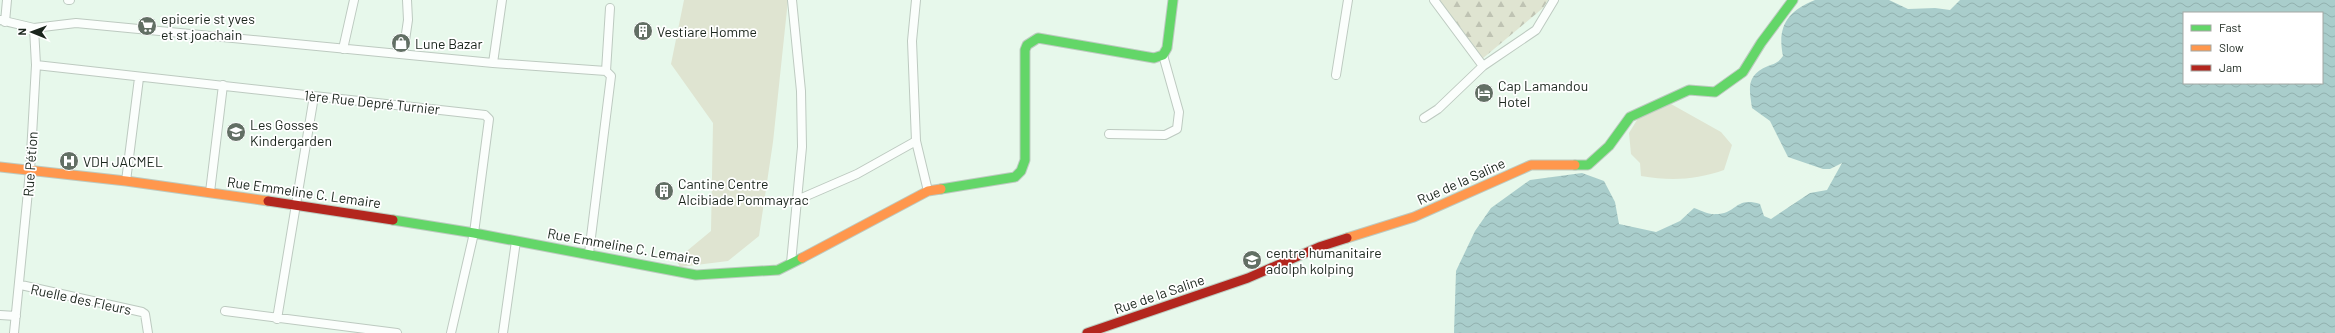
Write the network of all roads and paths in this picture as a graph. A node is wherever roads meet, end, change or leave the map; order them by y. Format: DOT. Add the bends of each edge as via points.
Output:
graph roads {
  1 [pos="7,0"];
  2 [pos="354,0"];
  3 [pos="408,0"];
  4 [pos="502,0"];
  5 [pos="792,0"];
  6 [pos="916,0"];
  7 [pos="1173,0"];
  8 [pos="1348,0"];
  9 [pos="1434,0"];
  10 [pos="1554,0"];
  11 [pos="1793,0"];
  12 [pos="610,8"];
  13 [pos="3,21"];
  14 [pos="34,28"];
  15 [pos="343,49"];
  16 [pos="403,54"];
  17 [pos="1163,55"];
  18 [pos="493,63"];
  19 [pos="36,65"];
  20 [pos="1483,66"];
  21 [pos="606,72"];
  22 [pos="1336,75"];
  23 [pos="139,78"];
  24 [pos="223,85"];
  25 [pos="314,96"];
  26 [pos="1424,118"];
  27 [pos="1109,134"];
  28 [pos="916,141"];
  29 [pos="0,167"];
  30 [pos="30,171"];
  31 [pos="126,181"];
  32 [pos="928,191"];
  33 [pos="210,192"];
  34 [pos="797,200"];
  35 [pos="297,205"];
  36 [pos="474,233"];
  37 [pos="516,241"];
  38 [pos="588,253"];
  39 [pos="791,263"];
  40 [pos="21,286"];
  41 [pos="225,311"];
  42 [pos="0,315"];
  43 [pos="16,316"];
  44 [pos="278,319"];
  45 [pos="14,333"];
  46 [pos="148,333"];
  47 [pos="397,333"];
  48 [pos="451,333"];
  49 [pos="503,333"];
  50 [pos="1088,333"];
  1 -- 13 [label="street"];
  2 -- 15 [label="street"];
  3 -- 16 [label="street"];
  4 -- 18 [label="street"];
  5 -- 34 [label="street" via="802,91 802,147"];
  6 -- 28 [label="street" via="912,41"];
  7 -- 17 [label="street" via="1167,48"];
  8 -- 22 [label="street"];
  9 -- 20 [label="street"];
  10 -- 20 [label="street" via="1536,30"];
  11 -- 50 [label="street, Rue de la Saline" via="1743,72 1715,92 1689,90 1630,117 1609,146 1588,165 1531,165 1414,217 1320,247 1248,278"];
  12 -- 21 [label="street"];
  13 -- 14 [label="street"];
  14 -- 15 [label="street" via="76,23"];
  14 -- 19 [label="street, Rue Pétion"];
  15 -- 16 [label="street"];
  16 -- 18 [label="street"];
  17 -- 27 [label="street" via="1179,112 1177,129 1165,135"];
  17 -- 32 [label="street, Rue Emmeline C. Lemaire" via="1154,58 1038,38 1025,50 1024,160 1021,171 1015,177"];
  18 -- 21 [label="street"];
  19 -- 23 [label="street, 1ère Rue Depré Turnier"];
  19 -- 30 [label="street, Rue Pétion"];
  20 -- 26 [label="street" via="1438,109"];
  21 -- 38 [label="street" via="611,76"];
  23 -- 24 [label="street, 1ère Rue Depré Turnier"];
  23 -- 31 [label="street"];
  24 -- 25 [label="street, 1ère Rue Depré Turnier"];
  24 -- 33 [label="street"];
  25 -- 35 [label="street"];
  25 -- 36 [label="street, 1ère Rue Depré Turnier" via="485,115 489,119"];
  28 -- 32 [label="street"];
  28 -- 34 [label="street" via="856,174"];
  29 -- 30 [label="street, Rue Emmeline C. Lemaire"];
  30 -- 31 [label="street, Rue Emmeline C. Lemaire"];
  30 -- 40 [label="street, Rue Pétion"];
  31 -- 33 [label="street, Rue Emmeline C. Lemaire"];
  32 -- 39 [label="street, Rue Emmeline C. Lemaire"];
  33 -- 35 [label="street, Rue Emmeline C. Lemaire"];
  34 -- 39 [label="street"];
  35 -- 36 [label="street, Rue Emmeline C. Lemaire"];
  35 -- 44 [label="street"];
  36 -- 37 [label="street, Rue Emmeline C. Lemaire"];
  36 -- 48 [label="street, 1ère Rue Depré Turnier"];
  37 -- 38 [label="street, Rue Emmeline C. Lemaire"];
  37 -- 49 [label="street"];
  38 -- 39 [label="street, Rue Emmeline C. Lemaire" via="696,275 729,275 778,270"];
  40 -- 43 [label="street, Rue Pétion"];
  40 -- 46 [label="street, Ruelle des Fleurs" via="142,312 145,314"];
  41 -- 44 [label="street"];
  42 -- 43 [label="street"];
  43 -- 45 [label="street, Rue Pétion"];
  44 -- 47 [label="street"];
}
